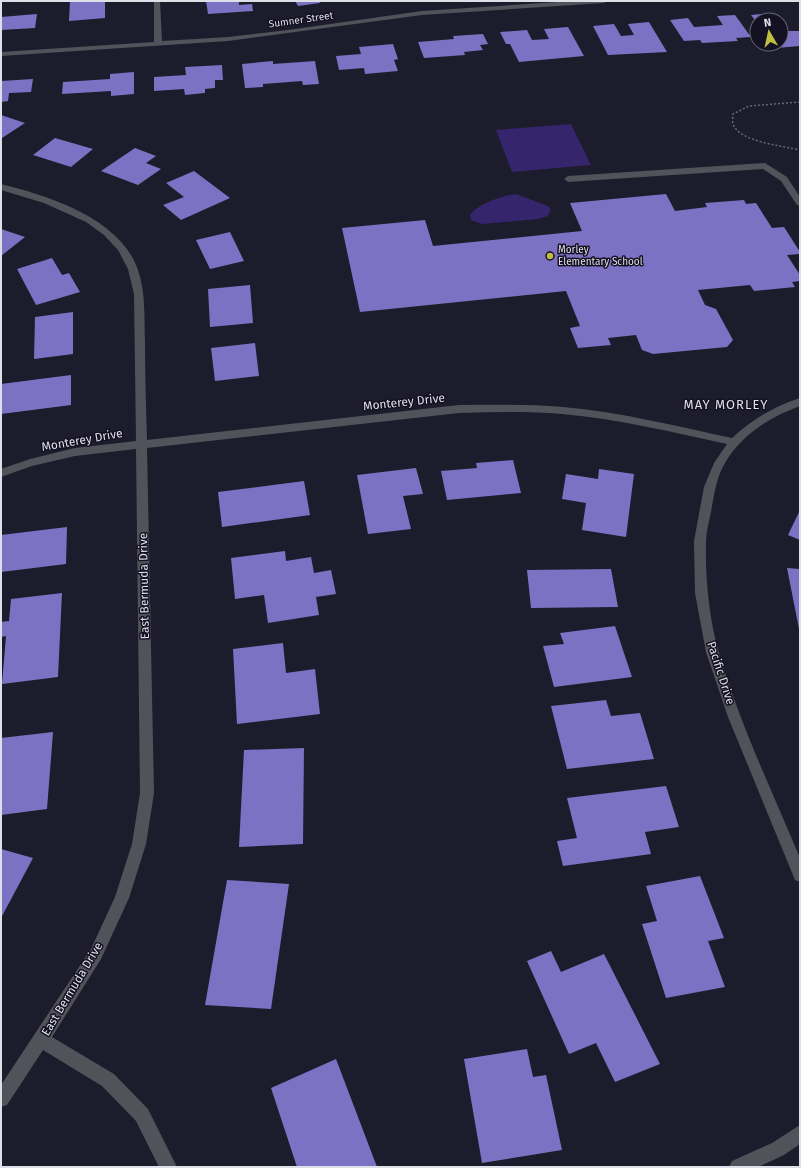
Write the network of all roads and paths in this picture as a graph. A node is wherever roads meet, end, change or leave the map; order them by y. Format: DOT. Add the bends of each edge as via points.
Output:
graph roads {
  1 [pos="157,1"];
  2 [pos="484,1"];
  3 [pos="604,1"];
  4 [pos="488,8"];
  5 [pos="158,44"];
  6 [pos="1,54"];
  7 [pos="800,102"];
  8 [pos="800,150"];
  9 [pos="568,179"];
  10 [pos="1,187"];
  11 [pos="800,203"];
  12 [pos="800,402"];
  13 [pos="734,442"];
  14 [pos="142,444"];
  15 [pos="1,473"];
  16 [pos="800,875"];
  17 [pos="41,1040"];
  18 [pos="1,1099"];
  19 [pos="800,1133"];
  20 [pos="168,1167"];
  21 [pos="738,1167"];
  1 -- 5 [label="street"];
  2 -- 4 [label="street"];
  3 -- 4 [label="street, Sumner Street"];
  4 -- 5 [label="street, Sumner Street" via="400,16 266,35"];
  5 -- 6 [label="street, Sumner Street"];
  7 -- 8 [label="path" via="749,106 733,114 731,121 733,128 753,139"];
  9 -- 11 [label="street" via="765,166 784,179"];
  10 -- 14 [label="street, East Bermuda Drive" via="84,216 107,232 131,262 139,294"];
  12 -- 13 [label="street" via="778,410 754,424"];
  13 -- 14 [label="street, Monterey Drive" via="629,419 519,407 460,409"];
  13 -- 16 [label="street, Pacific Drive" via="719,463 710,487 700,541 700,593 712,652 735,718"];
  14 -- 15 [label="street, Monterey Drive" via="75,452 30,462"];
  14 -- 17 [label="street, East Bermuda Drive" via="147,793 139,844 122,898 96,954"];
  17 -- 18 [label="street, East Bermuda Drive"];
  17 -- 20 [label="street" via="108,1080 142,1115"];
  19 -- 21 [label="street" via="768,1155"];
}
